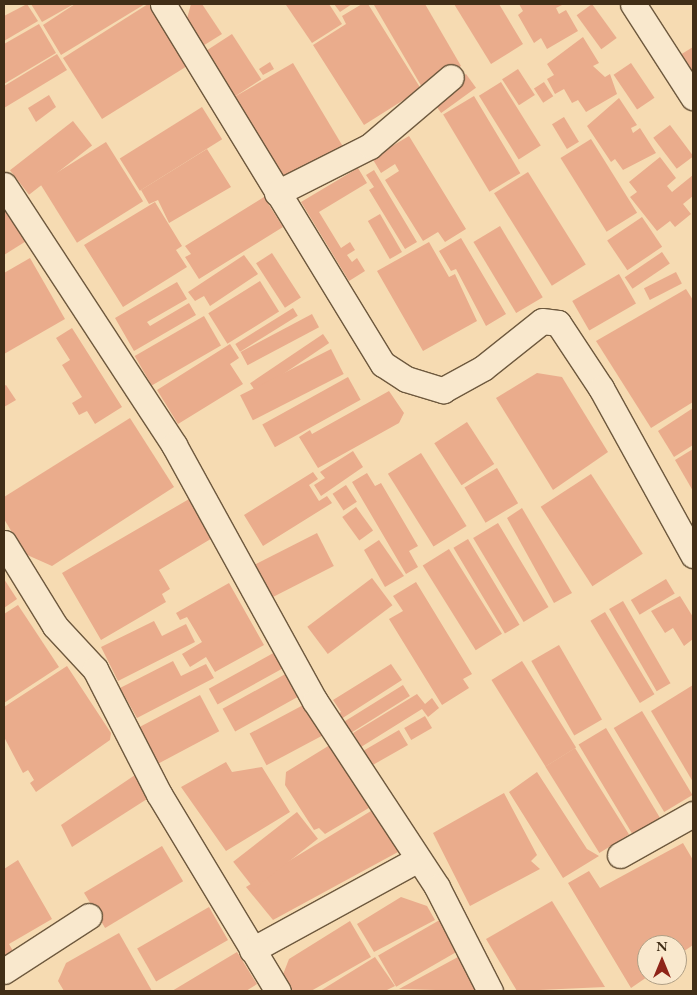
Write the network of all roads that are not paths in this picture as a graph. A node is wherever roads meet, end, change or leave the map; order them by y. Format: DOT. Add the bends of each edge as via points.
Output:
graph roads {
  1 [pos="163,4"];
  2 [pos="633,4"];
  3 [pos="451,77"];
  4 [pos="693,97"];
  5 [pos="4,185"];
  6 [pos="277,194"];
  7 [pos="4,543"];
  8 [pos="693,555"];
  9 [pos="693,814"];
  10 [pos="620,855"];
  11 [pos="418,859"];
  12 [pos="89,916"];
  13 [pos="252,950"];
  14 [pos="4,970"];
  15 [pos="278,991"];
  16 [pos="490,991"];
  1 -- 6 [label="street"];
  2 -- 4 [label="street"];
  3 -- 6 [label="street" via="370,146"];
  5 -- 11 [label="street" via="174,445 315,701"];
  6 -- 8 [label="street" via="366,342 383,364 406,379 443,390 483,368 542,321 558,323 601,388"];
  7 -- 13 [label="street" via="55,626 94,669 159,794"];
  9 -- 10 [label="street"];
  11 -- 13 [label="street"];
  11 -- 16 [label="street"];
  12 -- 14 [label="street"];
  13 -- 15 [label="street"];
}
